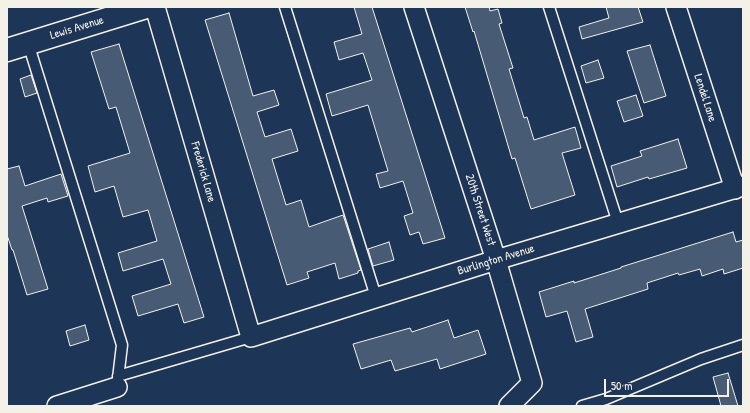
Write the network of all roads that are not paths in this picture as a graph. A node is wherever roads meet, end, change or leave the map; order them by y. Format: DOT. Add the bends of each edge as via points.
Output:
graph roads {
  1 [pos="146,7"];
  2 [pos="155,7"];
  3 [pos="285,7"];
  4 [pos="414,7"];
  5 [pos="550,7"];
  6 [pos="676,7"];
  7 [pos="28,43"];
  8 [pos="7,50"];
  9 [pos="739,188"];
  10 [pos="618,223"];
  11 [pos="496,260"];
  12 [pos="376,297"];
  13 [pos="251,337"];
  14 [pos="743,345"];
  15 [pos="117,382"];
  16 [pos="57,406"];
  17 [pos="508,406"];
  18 [pos="582,406"];
  1 -- 7 [label="street, Lewis Avenue"];
  2 -- 13 [label="street, Frederick Lane"];
  3 -- 12 [label="lane"];
  4 -- 11 [label="street, 20th Street West"];
  5 -- 10 [label="lane"];
  6 -- 9 [label="street, Lendel Lane"];
  7 -- 8 [label="street, Lewis Avenue"];
  7 -- 15 [label="lane" via="122,345"];
  9 -- 10 [label="street, Burlington Avenue"];
  10 -- 11 [label="street, Burlington Avenue"];
  11 -- 12 [label="street, Burlington Avenue"];
  11 -- 17 [label="street, 20th Street West" via="532,383"];
  12 -- 13 [label="street, Burlington Avenue"];
  13 -- 15 [label="lane"];
  14 -- 18 [label="lane"];
  15 -- 16 [label="street"];
}
